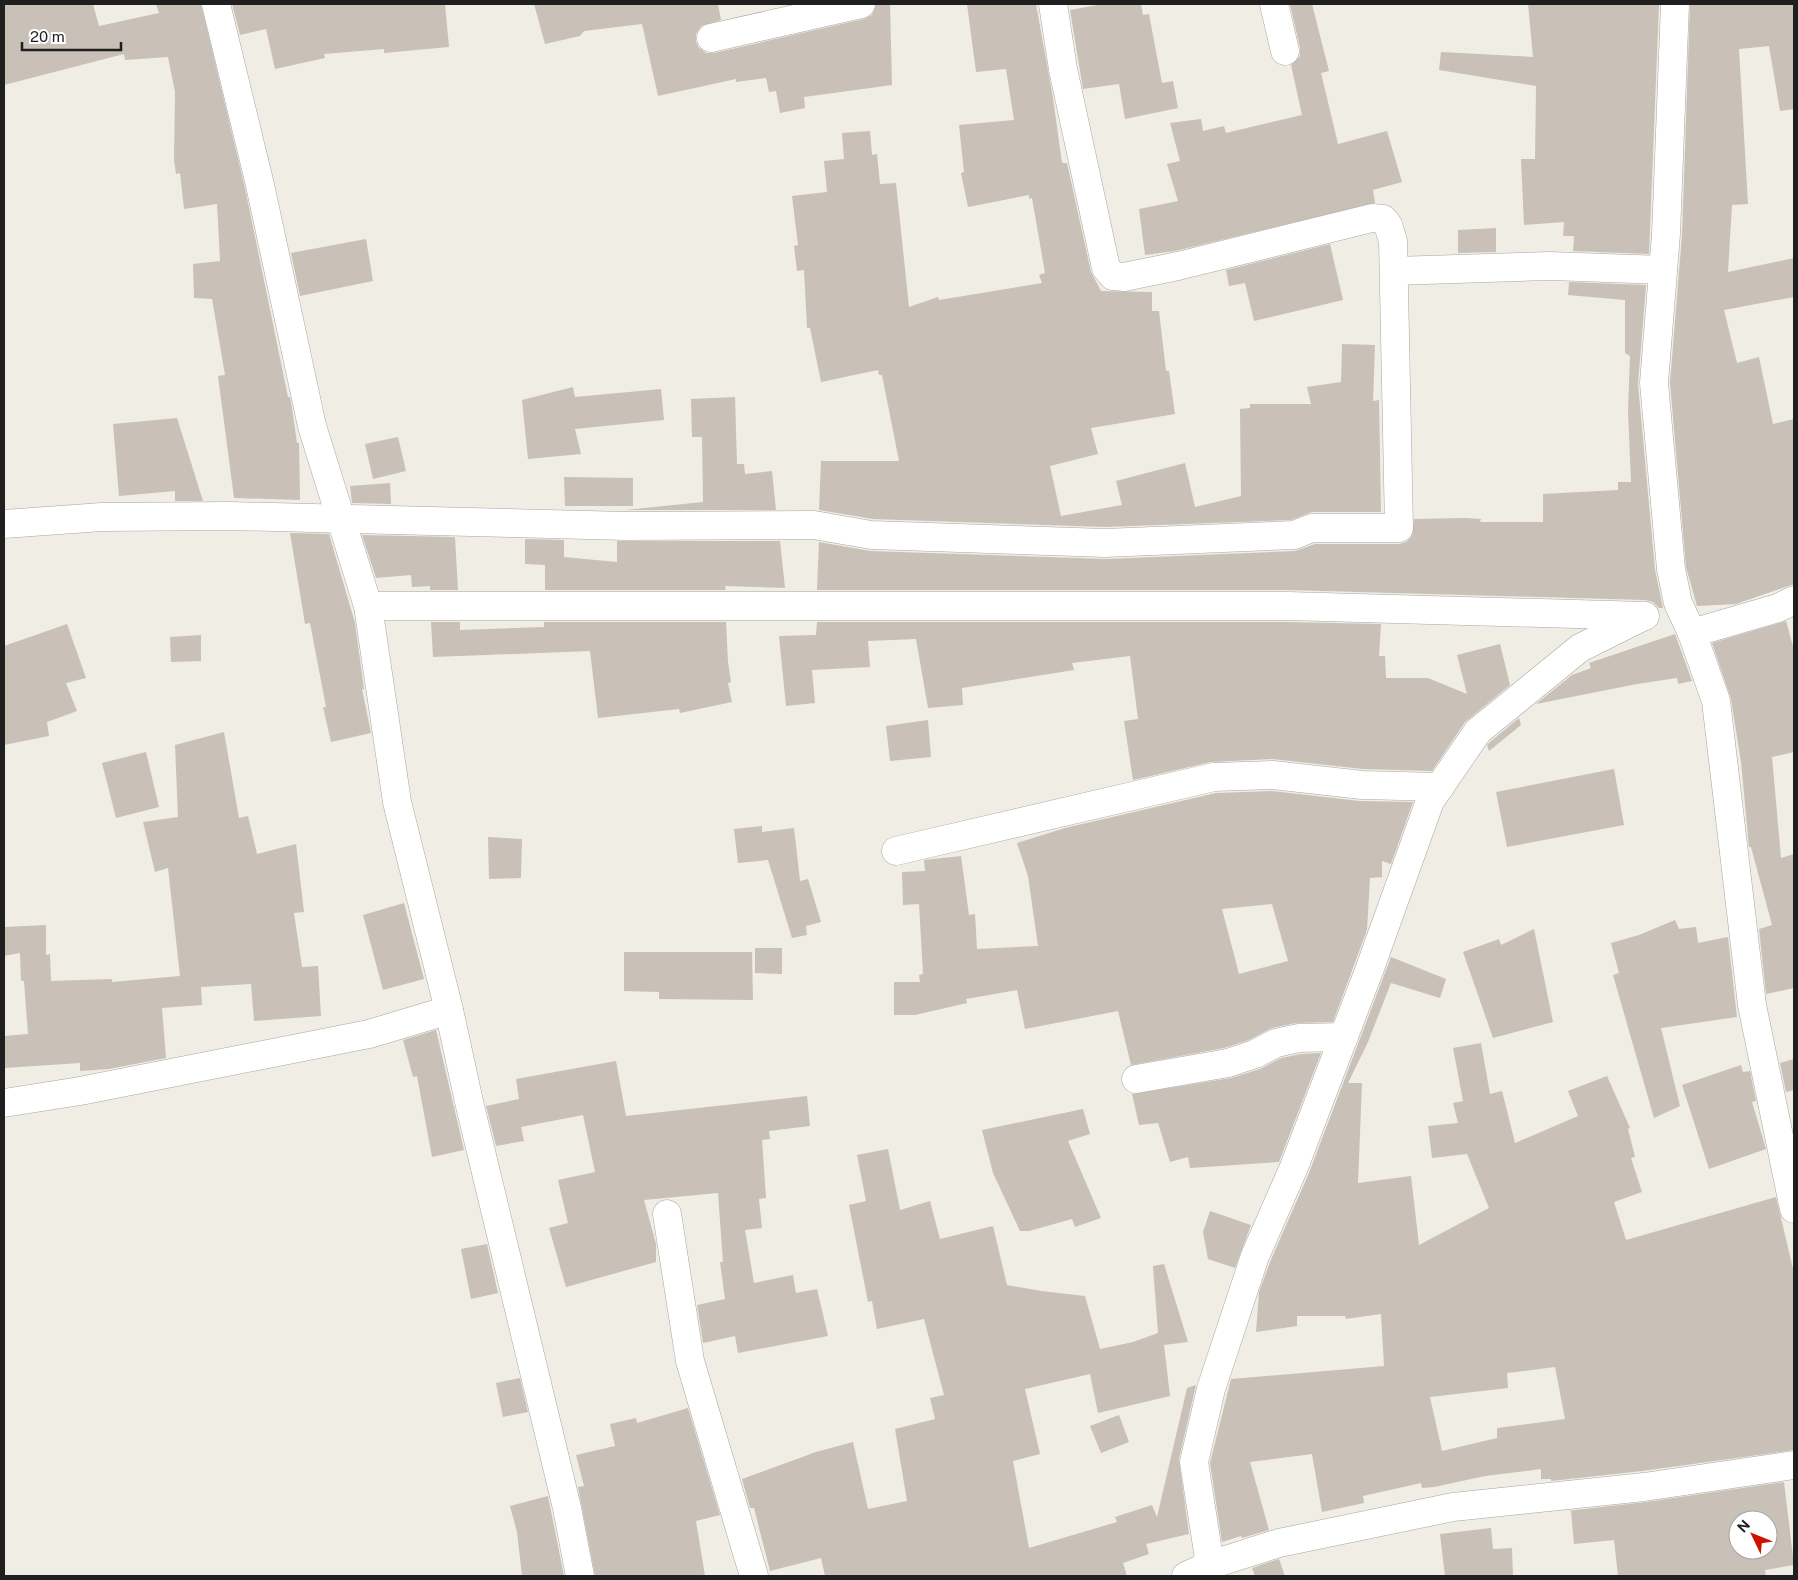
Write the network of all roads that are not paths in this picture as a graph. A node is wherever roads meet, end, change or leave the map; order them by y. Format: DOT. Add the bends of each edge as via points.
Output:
graph roads {
  1 [pos="216,4"];
  2 [pos="861,4"];
  3 [pos="1053,4"];
  4 [pos="1274,4"];
  5 [pos="1675,4"];
  6 [pos="711,38"];
  7 [pos="1285,51"];
  8 [pos="1664,270"];
  9 [pos="1394,271"];
  10 [pos="340,518"];
  11 [pos="4,524"];
  12 [pos="1794,600"];
  13 [pos="1678,604"];
  14 [pos="368,606"];
  15 [pos="1645,616"];
  16 [pos="1692,632"];
  17 [pos="1440,787"];
  18 [pos="896,851"];
  19 [pos="449,1010"];
  20 [pos="1344,1037"];
  21 [pos="1136,1079"];
  22 [pos="4,1103"];
  23 [pos="1794,1209"];
  24 [pos="667,1214"];
  25 [pos="1794,1465"];
  26 [pos="1198,1570"];
  27 [pos="580,1576"];
  28 [pos="754,1576"];
  1 -- 10 [label="street" via="260,185 312,426"];
  2 -- 6 [label="street"];
  3 -- 9 [label="street" via="1062,69 1106,268 1113,276 1178,266 1372,218 1384,219 1388,225 1393,240"];
  4 -- 7 [label="street"];
  5 -- 8 [label="street"];
  8 -- 9 [label="street" via="1550,266"];
  8 -- 13 [label="street" via="1654,383 1671,569"];
  9 -- 10 [label="street" via="1399,528 1312,528 1294,535 1105,543 871,535 814,525 627,526"];
  10 -- 11 [label="street" via="102,517"];
  10 -- 14 [label="street"];
  12 -- 16 [label="street" via="1778,608"];
  13 -- 15 [label="street"];
  13 -- 16 [label="street"];
  14 -- 15 [label="street" via="1288,606"];
  14 -- 19 [label="street" via="397,802"];
  15 -- 17 [label="street" via="1580,648 1478,731"];
  16 -- 23 [label="street" via="1716,701 1752,1005"];
  17 -- 18 [label="street" via="1362,785 1273,775 1214,776"];
  17 -- 20 [label="street" via="1430,801"];
  19 -- 22 [label="street" via="369,1034"];
  19 -- 27 [label="street"];
  20 -- 21 [label="street" via="1299,1038 1276,1043 1228,1063"];
  20 -- 26 [label="street" via="1294,1167 1255,1256 1211,1388 1194,1462"];
  24 -- 28 [label="street" via="690,1361"];
  25 -- 26 [label="street" via="1644,1487 1452,1506 1280,1543"];
}
